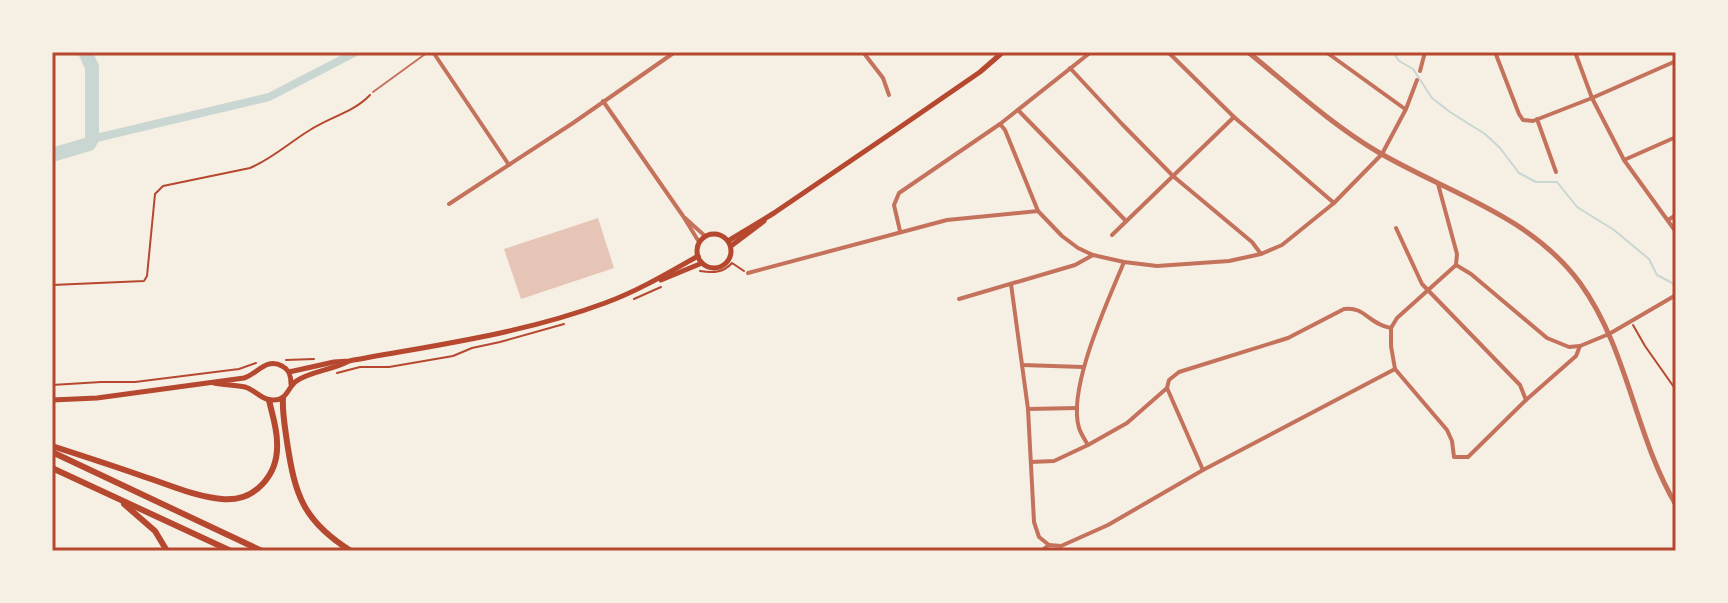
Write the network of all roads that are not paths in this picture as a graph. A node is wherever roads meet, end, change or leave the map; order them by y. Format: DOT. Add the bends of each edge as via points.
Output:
graph roads {
  1 [pos="431,52"];
  2 [pos="675,52"];
  3 [pos="863,52"];
  4 [pos="1003,52"];
  5 [pos="1091,52"];
  6 [pos="1168,52"];
  7 [pos="1248,52"];
  8 [pos="1326,52"];
  9 [pos="1425,52"];
  10 [pos="1495,52"];
  11 [pos="1575,52"];
  12 [pos="1676,61"];
  13 [pos="1070,68"];
  14 [pos="1420,71"];
  15 [pos="1417,80"];
  16 [pos="373,92"];
  17 [pos="889,95"];
  18 [pos="1592,98"];
  19 [pos="603,101"];
  20 [pos="1406,109"];
  21 [pos="1018,110"];
  22 [pos="1234,117"];
  23 [pos="1537,119"];
  24 [pos="1000,124"];
  25 [pos="1676,137"];
  26 [pos="1382,154"];
  27 [pos="1624,160"];
  28 [pos="509,165"];
  29 [pos="1556,172"];
  30 [pos="1173,176"];
  31 [pos="1438,182"];
  32 [pos="1334,203"];
  33 [pos="449,204"];
  34 [pos="1038,211"];
  35 [pos="1676,215"];
  36 [pos="683,216"];
  37 [pos="1668,220"];
  38 [pos="1126,221"];
  39 [pos="1396,228"];
  40 [pos="900,231"];
  41 [pos="1676,232"];
  42 [pos="1112,235"];
  43 [pos="705,236"];
  44 [pos="699,242"];
  45 [pos="729,243"];
  46 [pos="1261,254"];
  47 [pos="1093,255"];
  48 [pos="698,256"];
  49 [pos="1124,262"];
  50 [pos="702,263"];
  51 [pos="1456,265"];
  52 [pos="748,273"];
  53 [pos="1011,284"];
  54 [pos="645,286"];
  55 [pos="1429,290"];
  56 [pos="1676,295"];
  57 [pos="959,299"];
  58 [pos="1391,328"];
  59 [pos="1609,334"];
  60 [pos="1580,346"];
  61 [pos="349,361"];
  62 [pos="1022,365"];
  63 [pos="1083,367"];
  64 [pos="1395,369"];
  65 [pos="289,372"];
  66 [pos="255,374"];
  67 [pos="209,383"];
  68 [pos="291,384"];
  69 [pos="1167,388"];
  70 [pos="256,391"];
  71 [pos="283,398"];
  72 [pos="52,400"];
  73 [pos="269,400"];
  74 [pos="1526,400"];
  75 [pos="1077,408"];
  76 [pos="1028,409"];
  77 [pos="1088,445"];
  78 [pos="52,449"];
  79 [pos="1031,462"];
  80 [pos="52,468"];
  81 [pos="1203,470"];
  82 [pos="122,501"];
  83 [pos="1676,505"];
  84 [pos="1049,545"];
  85 [pos="167,551"];
  86 [pos="231,551"];
  87 [pos="262,551"];
  88 [pos="351,551"];
  89 [pos="1041,551"];
  1 -- 16 [label="lane"];
  1 -- 28 [label="street"];
  2 -- 19 [label="street"];
  3 -- 17 [label="street"];
  4 -- 45 [label="main road"];
  5 -- 13 [label="street"];
  6 -- 22 [label="street"];
  7 -- 26 [label="street"];
  8 -- 20 [label="street"];
  9 -- 14 [label="street"];
  10 -- 23 [label="street" via="1523,120"];
  11 -- 18 [label="street"];
  12 -- 18 [label="street"];
  13 -- 21 [label="street"];
  13 -- 30 [label="street"];
  15 -- 20 [label="street"];
  18 -- 23 [label="street"];
  18 -- 27 [label="street"];
  19 -- 28 [label="street"];
  19 -- 36 [label="street"];
  20 -- 26 [label="street"];
  21 -- 24 [label="street"];
  21 -- 38 [label="street"];
  22 -- 30 [label="street"];
  22 -- 32 [label="street"];
  23 -- 29 [label="street"];
  24 -- 34 [label="street"];
  24 -- 40 [label="street" via="899,193 894,205"];
  25 -- 27 [label="street"];
  26 -- 31 [label="street"];
  26 -- 32 [label="street"];
  27 -- 37 [label="street"];
  28 -- 33 [label="street"];
  30 -- 38 [label="street"];
  30 -- 46 [label="street"];
  31 -- 51 [label="street"];
  31 -- 59 [label="street" via="1521,227 1556,256 1579,282"];
  32 -- 46 [label="street" via="1282,245"];
  34 -- 40 [label="street" via="947,220"];
  34 -- 47 [label="street" via="1062,236"];
  35 -- 37 [label="street"];
  36 -- 43 [label="street"];
  36 -- 44 [label="street"];
  37 -- 41 [label="street"];
  38 -- 42 [label="street"];
  39 -- 55 [label="street"];
  40 -- 52 [label="street"];
  43 -- 44 [label="main road"];
  43 -- 45 [label="main road" via="720,234"];
  44 -- 48 [label="main road"];
  45 -- 50 [label="main road" via="730,257 723,265 712,268"];
  46 -- 49 [label="street" via="1190,265"];
  47 -- 49 [label="street"];
  47 -- 53 [label="street"];
  48 -- 50 [label="main road"];
  48 -- 54 [label="main road"];
  49 -- 63 [label="street"];
  50 -- 54 [label="main road"];
  51 -- 55 [label="street"];
  51 -- 60 [label="street" via="1547,338"];
  53 -- 57 [label="street"];
  53 -- 62 [label="street"];
  54 -- 61 [label="main road" via="517,331"];
  55 -- 58 [label="street"];
  55 -- 74 [label="street" via="1520,385"];
  56 -- 59 [label="street"];
  58 -- 64 [label="street"];
  58 -- 69 [label="street" via="1344,309 1288,338 1179,372"];
  59 -- 60 [label="street"];
  59 -- 83 [label="street"];
  60 -- 74 [label="street" via="1576,356"];
  61 -- 65 [label="main road"];
  61 -- 68 [label="main road"];
  62 -- 63 [label="street"];
  62 -- 76 [label="street"];
  63 -- 75 [label="street"];
  64 -- 74 [label="street" via="1447,430 1454,457 1468,457"];
  64 -- 81 [label="street"];
  65 -- 66 [label="main road" via="268,363"];
  65 -- 68 [label="main road"];
  66 -- 67 [label="main road"];
  66 -- 70 [label="main road"];
  67 -- 70 [label="main road"];
  67 -- 72 [label="main road"];
  68 -- 71 [label="main road"];
  69 -- 77 [label="street" via="1127,423"];
  69 -- 81 [label="street"];
  70 -- 73 [label="main road"];
  71 -- 73 [label="main road"];
  71 -- 88 [label="highway" via="291,470 300,499 316,524"];
  73 -- 78 [label="highway" via="277,458 268,480 235,500 193,493"];
  75 -- 76 [label="street"];
  75 -- 77 [label="street" via="1079,429"];
  76 -- 79 [label="street"];
  77 -- 79 [label="street" via="1054,461"];
  78 -- 87 [label="highway"];
  79 -- 84 [label="street" via="1034,522 1039,537"];
  80 -- 82 [label="highway"];
  81 -- 84 [label="street" via="1108,525 1061,546"];
  82 -- 85 [label="highway" via="155,531"];
  82 -- 86 [label="highway"];
  84 -- 89 [label="street"];
}
